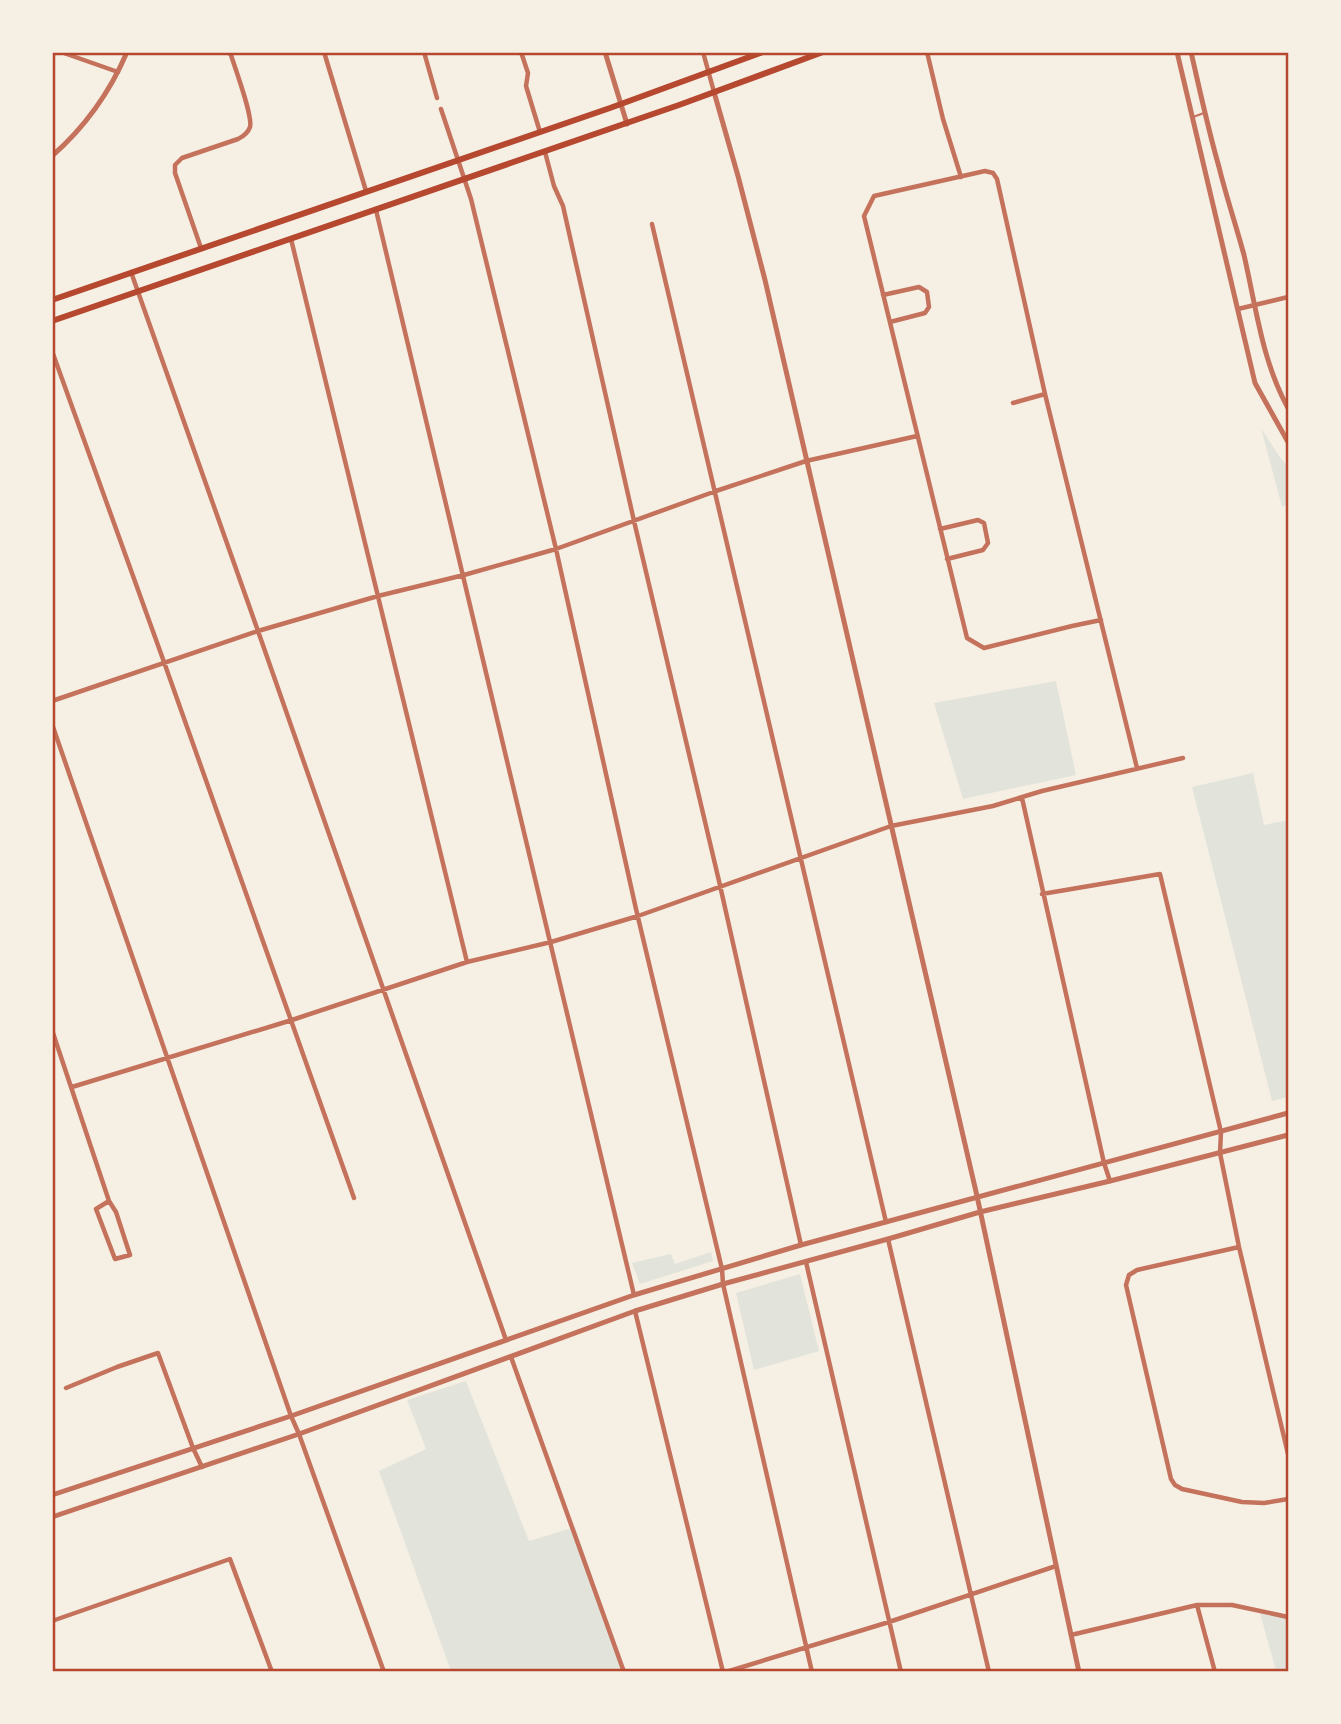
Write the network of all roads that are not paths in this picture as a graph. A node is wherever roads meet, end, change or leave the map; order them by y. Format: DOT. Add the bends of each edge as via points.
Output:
graph roads {
  1 [pos="61,52"];
  2 [pos="127,52"];
  3 [pos="228,52"];
  4 [pos="324,52"];
  5 [pos="424,52"];
  6 [pos="521,52"];
  7 [pos="605,52"];
  8 [pos="703,52"];
  9 [pos="763,52"];
  10 [pos="823,52"];
  11 [pos="927,52"];
  12 [pos="1177,52"];
  13 [pos="1191,52"];
  14 [pos="708,72"];
  15 [pos="118,73"];
  16 [pos="714,92"];
  17 [pos="438,98"];
  18 [pos="621,104"];
  19 [pos="441,109"];
  20 [pos="1205,113"];
  21 [pos="1192,117"];
  22 [pos="627,124"];
  23 [pos="540,132"];
  24 [pos="545,152"];
  25 [pos="52,156"];
  26 [pos="457,160"];
  27 [pos="961,177"];
  28 [pos="464,179"];
  29 [pos="366,191"];
  30 [pos="376,210"];
  31 [pos="652,224"];
  32 [pos="291,239"];
  33 [pos="201,248"];
  34 [pos="131,272"];
  35 [pos="137,292"];
  36 [pos="883,295"];
  37 [pos="1289,297"];
  38 [pos="52,299"];
  39 [pos="1256,305"];
  40 [pos="1238,309"];
  41 [pos="52,321"];
  42 [pos="890,322"];
  43 [pos="52,351"];
  44 [pos="1045,394"];
  45 [pos="1013,403"];
  46 [pos="1289,408"];
  47 [pos="918,436"];
  48 [pos="1289,442"];
  49 [pos="806,461"];
  50 [pos="716,491"];
  51 [pos="634,521"];
  52 [pos="940,528"];
  53 [pos="556,549"];
  54 [pos="947,559"];
  55 [pos="464,575"];
  56 [pos="378,596"];
  57 [pos="1101,620"];
  58 [pos="258,631"];
  59 [pos="164,662"];
  60 [pos="52,701"];
  61 [pos="52,724"];
  62 [pos="1183,758"];
  63 [pos="1137,768"];
  64 [pos="1022,797"];
  65 [pos="891,826"];
  66 [pos="801,858"];
  67 [pos="720,886"];
  68 [pos="1042,894"];
  69 [pos="638,916"];
  70 [pos="551,942"];
  71 [pos="467,962"];
  72 [pos="384,990"];
  73 [pos="292,1020"];
  74 [pos="52,1030"];
  75 [pos="166,1057"];
  76 [pos="72,1087"];
  77 [pos="1289,1113"];
  78 [pos="1221,1132"];
  79 [pos="1289,1135"];
  80 [pos="1220,1153"];
  81 [pos="1104,1163"];
  82 [pos="1110,1181"];
  83 [pos="977,1196"];
  84 [pos="354,1198"];
  85 [pos="109,1201"];
  86 [pos="981,1212"];
  87 [pos="886,1222"];
  88 [pos="888,1239"];
  89 [pos="801,1245"];
  90 [pos="1239,1247"];
  91 [pos="806,1262"];
  92 [pos="722,1269"];
  93 [pos="723,1284"];
  94 [pos="634,1295"];
  95 [pos="635,1311"];
  96 [pos="506,1340"];
  97 [pos="511,1357"];
  98 [pos="66,1388"];
  99 [pos="291,1416"];
  100 [pos="299,1434"];
  101 [pos="193,1448"];
  102 [pos="1289,1454"];
  103 [pos="202,1467"];
  104 [pos="52,1495"];
  105 [pos="1289,1499"];
  106 [pos="52,1517"];
  107 [pos="1055,1566"];
  108 [pos="971,1594"];
  109 [pos="1198,1605"];
  110 [pos="1289,1616"];
  111 [pos="52,1621"];
  112 [pos="890,1622"];
  113 [pos="1072,1635"];
  114 [pos="806,1648"];
  115 [pos="272,1671"];
  116 [pos="384,1671"];
  117 [pos="624,1671"];
  118 [pos="724,1671"];
  119 [pos="812,1671"];
  120 [pos="901,1671"];
  121 [pos="989,1671"];
  122 [pos="1079,1671"];
  123 [pos="1215,1671"];
  1 -- 15 [label="street"];
  2 -- 15 [label="street"];
  3 -- 33 [label="street" via="251,119 248,130 238,139 180,159 174,167"];
  4 -- 29 [label="street"];
  5 -- 17 [label="street"];
  6 -- 23 [label="street"];
  7 -- 18 [label="street"];
  8 -- 14 [label="street"];
  9 -- 14 [label="main road"];
  10 -- 16 [label="main road"];
  11 -- 27 [label="street"];
  12 -- 21 [label="street"];
  13 -- 20 [label="street"];
  14 -- 16 [label="street"];
  14 -- 18 [label="main road"];
  15 -- 25 [label="street" via="89,118"];
  16 -- 22 [label="main road"];
  16 -- 49 [label="street" via="763,270"];
  18 -- 22 [label="street"];
  18 -- 23 [label="main road"];
  19 -- 26 [label="street"];
  20 -- 21 [label="lane"];
  20 -- 39 [label="street"];
  21 -- 40 [label="street"];
  22 -- 24 [label="main road"];
  23 -- 26 [label="main road"];
  24 -- 28 [label="main road"];
  24 -- 51 [label="street" via="563,206"];
  26 -- 28 [label="street"];
  26 -- 29 [label="main road"];
  27 -- 36 [label="street" via="874,196 864,216"];
  27 -- 44 [label="street" via="985,171 997,179"];
  28 -- 30 [label="main road"];
  28 -- 53 [label="street"];
  29 -- 33 [label="main road"];
  30 -- 32 [label="main road"];
  30 -- 55 [label="street"];
  31 -- 50 [label="street"];
  32 -- 35 [label="main road"];
  32 -- 56 [label="street"];
  33 -- 34 [label="main road"];
  34 -- 35 [label="street"];
  34 -- 38 [label="main road"];
  35 -- 41 [label="main road"];
  35 -- 58 [label="street"];
  36 -- 42 [label="street"];
  36 -- 42 [label="street" via="919,287 927,292 925,313"];
  37 -- 39 [label="street"];
  39 -- 40 [label="street"];
  39 -- 46 [label="street" via="1278,390"];
  40 -- 48 [label="street" via="1255,383"];
  42 -- 47 [label="street"];
  43 -- 59 [label="street"];
  44 -- 45 [label="street"];
  44 -- 57 [label="street"];
  47 -- 49 [label="street"];
  47 -- 52 [label="street"];
  49 -- 50 [label="street"];
  49 -- 65 [label="street"];
  50 -- 51 [label="street"];
  50 -- 66 [label="street"];
  51 -- 53 [label="street"];
  51 -- 67 [label="street"];
  52 -- 54 [label="street"];
  52 -- 54 [label="street" via="978,520 984,523 988,543 983,550"];
  53 -- 55 [label="street"];
  53 -- 69 [label="street"];
  54 -- 57 [label="street" via="967,638 984,648"];
  55 -- 56 [label="street"];
  55 -- 70 [label="street"];
  56 -- 58 [label="street"];
  56 -- 71 [label="street"];
  57 -- 63 [label="street"];
  58 -- 59 [label="street"];
  58 -- 72 [label="street"];
  59 -- 60 [label="street"];
  59 -- 73 [label="street"];
  61 -- 75 [label="street"];
  62 -- 63 [label="street"];
  63 -- 64 [label="street"];
  64 -- 65 [label="street"];
  64 -- 68 [label="street"];
  65 -- 66 [label="street"];
  65 -- 83 [label="street"];
  66 -- 67 [label="street"];
  66 -- 87 [label="street"];
  67 -- 69 [label="street"];
  67 -- 89 [label="street"];
  68 -- 78 [label="street" via="1160,874"];
  68 -- 81 [label="street"];
  69 -- 70 [label="street"];
  69 -- 92 [label="street"];
  70 -- 71 [label="street"];
  70 -- 94 [label="street"];
  71 -- 72 [label="street"];
  72 -- 73 [label="street"];
  72 -- 96 [label="street"];
  73 -- 75 [label="street"];
  73 -- 84 [label="street"];
  74 -- 76 [label="street"];
  75 -- 76 [label="street"];
  75 -- 99 [label="street"];
  76 -- 85 [label="street"];
  77 -- 78 [label="street"];
  78 -- 80 [label="street"];
  78 -- 81 [label="street"];
  79 -- 80 [label="street"];
  80 -- 82 [label="street"];
  80 -- 90 [label="street"];
  81 -- 82 [label="street"];
  81 -- 83 [label="street"];
  82 -- 86 [label="street"];
  83 -- 86 [label="street"];
  83 -- 87 [label="street"];
  85 -- 85 [label="street" via="130,1255 115,1259 96,1209"];
  86 -- 88 [label="street"];
  86 -- 107 [label="street"];
  87 -- 89 [label="street"];
  88 -- 91 [label="street"];
  88 -- 108 [label="street"];
  89 -- 92 [label="street"];
  90 -- 102 [label="street"];
  90 -- 105 [label="street" via="1138,1270 1129,1275 1126,1285 1175,1485 1242,1502"];
  91 -- 93 [label="street"];
  91 -- 112 [label="street"];
  92 -- 93 [label="street"];
  92 -- 94 [label="street"];
  93 -- 95 [label="street"];
  93 -- 114 [label="street"];
  94 -- 96 [label="street"];
  95 -- 97 [label="street"];
  95 -- 118 [label="street"];
  96 -- 99 [label="street"];
  97 -- 100 [label="street"];
  97 -- 117 [label="street"];
  98 -- 101 [label="street" via="158,1353"];
  99 -- 100 [label="street"];
  99 -- 101 [label="street"];
  100 -- 103 [label="street"];
  100 -- 116 [label="street"];
  101 -- 103 [label="street"];
  101 -- 104 [label="street"];
  103 -- 106 [label="street"];
  107 -- 108 [label="street"];
  107 -- 113 [label="street"];
  108 -- 112 [label="street"];
  108 -- 121 [label="street"];
  109 -- 110 [label="street" via="1232,1605"];
  109 -- 113 [label="street"];
  109 -- 123 [label="street"];
  111 -- 115 [label="street" via="230,1559"];
  112 -- 114 [label="street"];
  112 -- 120 [label="street"];
  113 -- 122 [label="street"];
  114 -- 118 [label="street"];
  114 -- 119 [label="street"];
}
